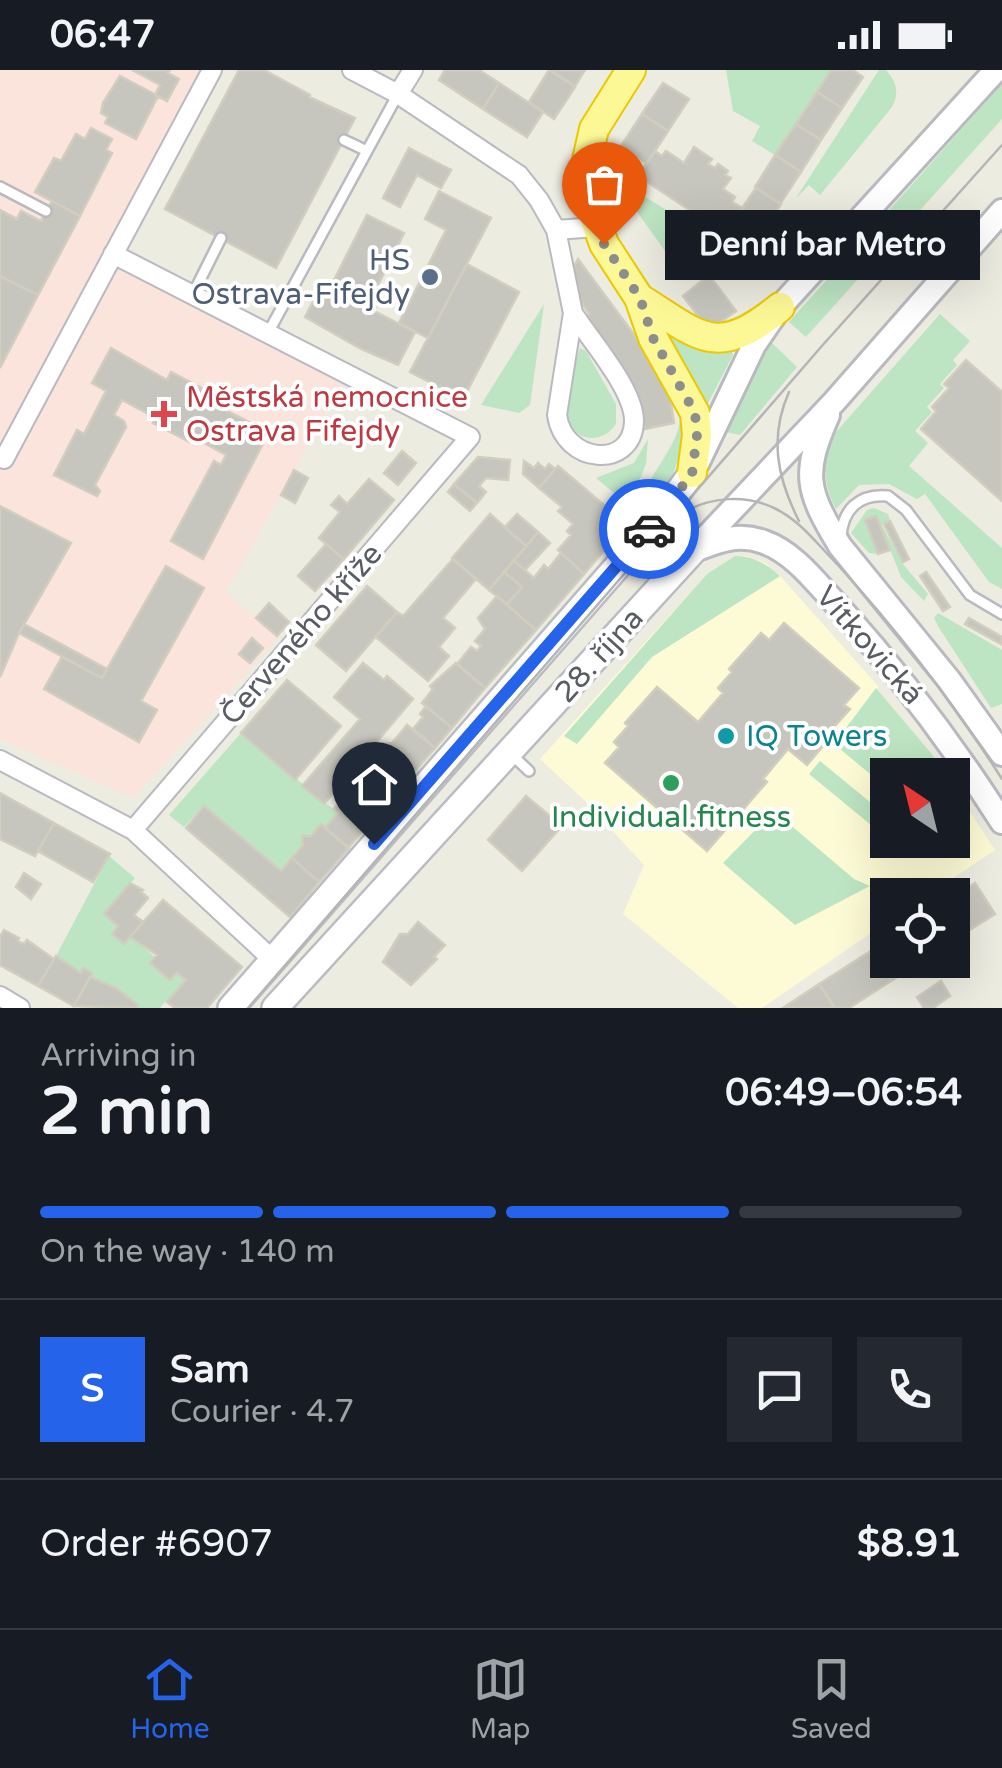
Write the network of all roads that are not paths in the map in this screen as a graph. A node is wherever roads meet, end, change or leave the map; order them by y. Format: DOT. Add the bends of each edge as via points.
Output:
graph roads {
  1 [pos="212,70"];
  2 [pos="352,70"];
  3 [pos="413,70"];
  4 [pos="630,70"];
  5 [pos="996,70"];
  6 [pos="398,94"];
  7 [pos="344,140"];
  8 [pos="367,152"];
  9 [pos="0,187"];
  10 [pos="46,211"];
  11 [pos="1002,212"];
  12 [pos="596,227"];
  13 [pos="556,230"];
  14 [pos="220,238"];
  15 [pos="114,254"];
  16 [pos="192,295"];
  17 [pos="640,298"];
  18 [pos="780,308"];
  19 [pos="573,313"];
  20 [pos="758,331"];
  21 [pos="268,334"];
  22 [pos="834,402"];
  23 [pos="4,459"];
  24 [pos="692,474"];
  25 [pos="840,546"];
  26 [pos="694,550"];
  27 [pos="1002,614"];
  28 [pos="510,753"];
  29 [pos="1002,754"];
  30 [pos="0,760"];
  31 [pos="529,771"];
  32 [pos="1002,821"];
  33 [pos="133,830"];
  34 [pos="273,960"];
  35 [pos="0,996"];
  36 [pos="20,1008"];
  37 [pos="232,1008"];
  38 [pos="275,1008"];
  1 -- 15 [label="street"];
  2 -- 6 [label="street"];
  3 -- 6 [label="street"];
  4 -- 12 [label="highway" via="587,149 586,194"];
  5 -- 18 [label="street"];
  6 -- 8 [label="lane"];
  6 -- 13 [label="street" via="519,174"];
  7 -- 8 [label="lane"];
  8 -- 21 [label="lane"];
  9 -- 10 [label="lane"];
  11 -- 22 [label="street, 28. října"];
  12 -- 13 [label="street"];
  12 -- 17 [label="highway"];
  13 -- 19 [label="street"];
  14 -- 16 [label="lane"];
  15 -- 16 [label="street"];
  15 -- 23 [label="street"];
  16 -- 21 [label="street"];
  17 -- 20 [label="highway" via="693,334 715,339"];
  17 -- 24 [label="highway" via="653,338 695,413"];
  18 -- 20 [label="highway"];
  19 -- 19 [label="street" via="558,426 580,452 610,454 631,434 631,409"];
  20 -- 24 [label="street, 28. října"];
  21 -- 33 [label="street, Červeného kříže" via="470,438"];
  22 -- 25 [label="street, Vítkovická" via="810,469"];
  22 -- 26 [label="street, 28. října"];
  24 -- 34 [label="main road, 28. října"];
  25 -- 27 [label="lane" via="849,509 869,497 888,496 970,595"];
  25 -- 29 [label="street, Vítkovická"];
  26 -- 28 [label="main road, 28. října"];
  26 -- 32 [label="street, Vítkovická" via="740,537 791,558 895,670"];
  28 -- 31 [label="lane"];
  28 -- 38 [label="main road, 28. října"];
  30 -- 33 [label="street"];
  33 -- 34 [label="street"];
  34 -- 37 [label="main road, 28. října"];
  35 -- 36 [label="street"];
}
